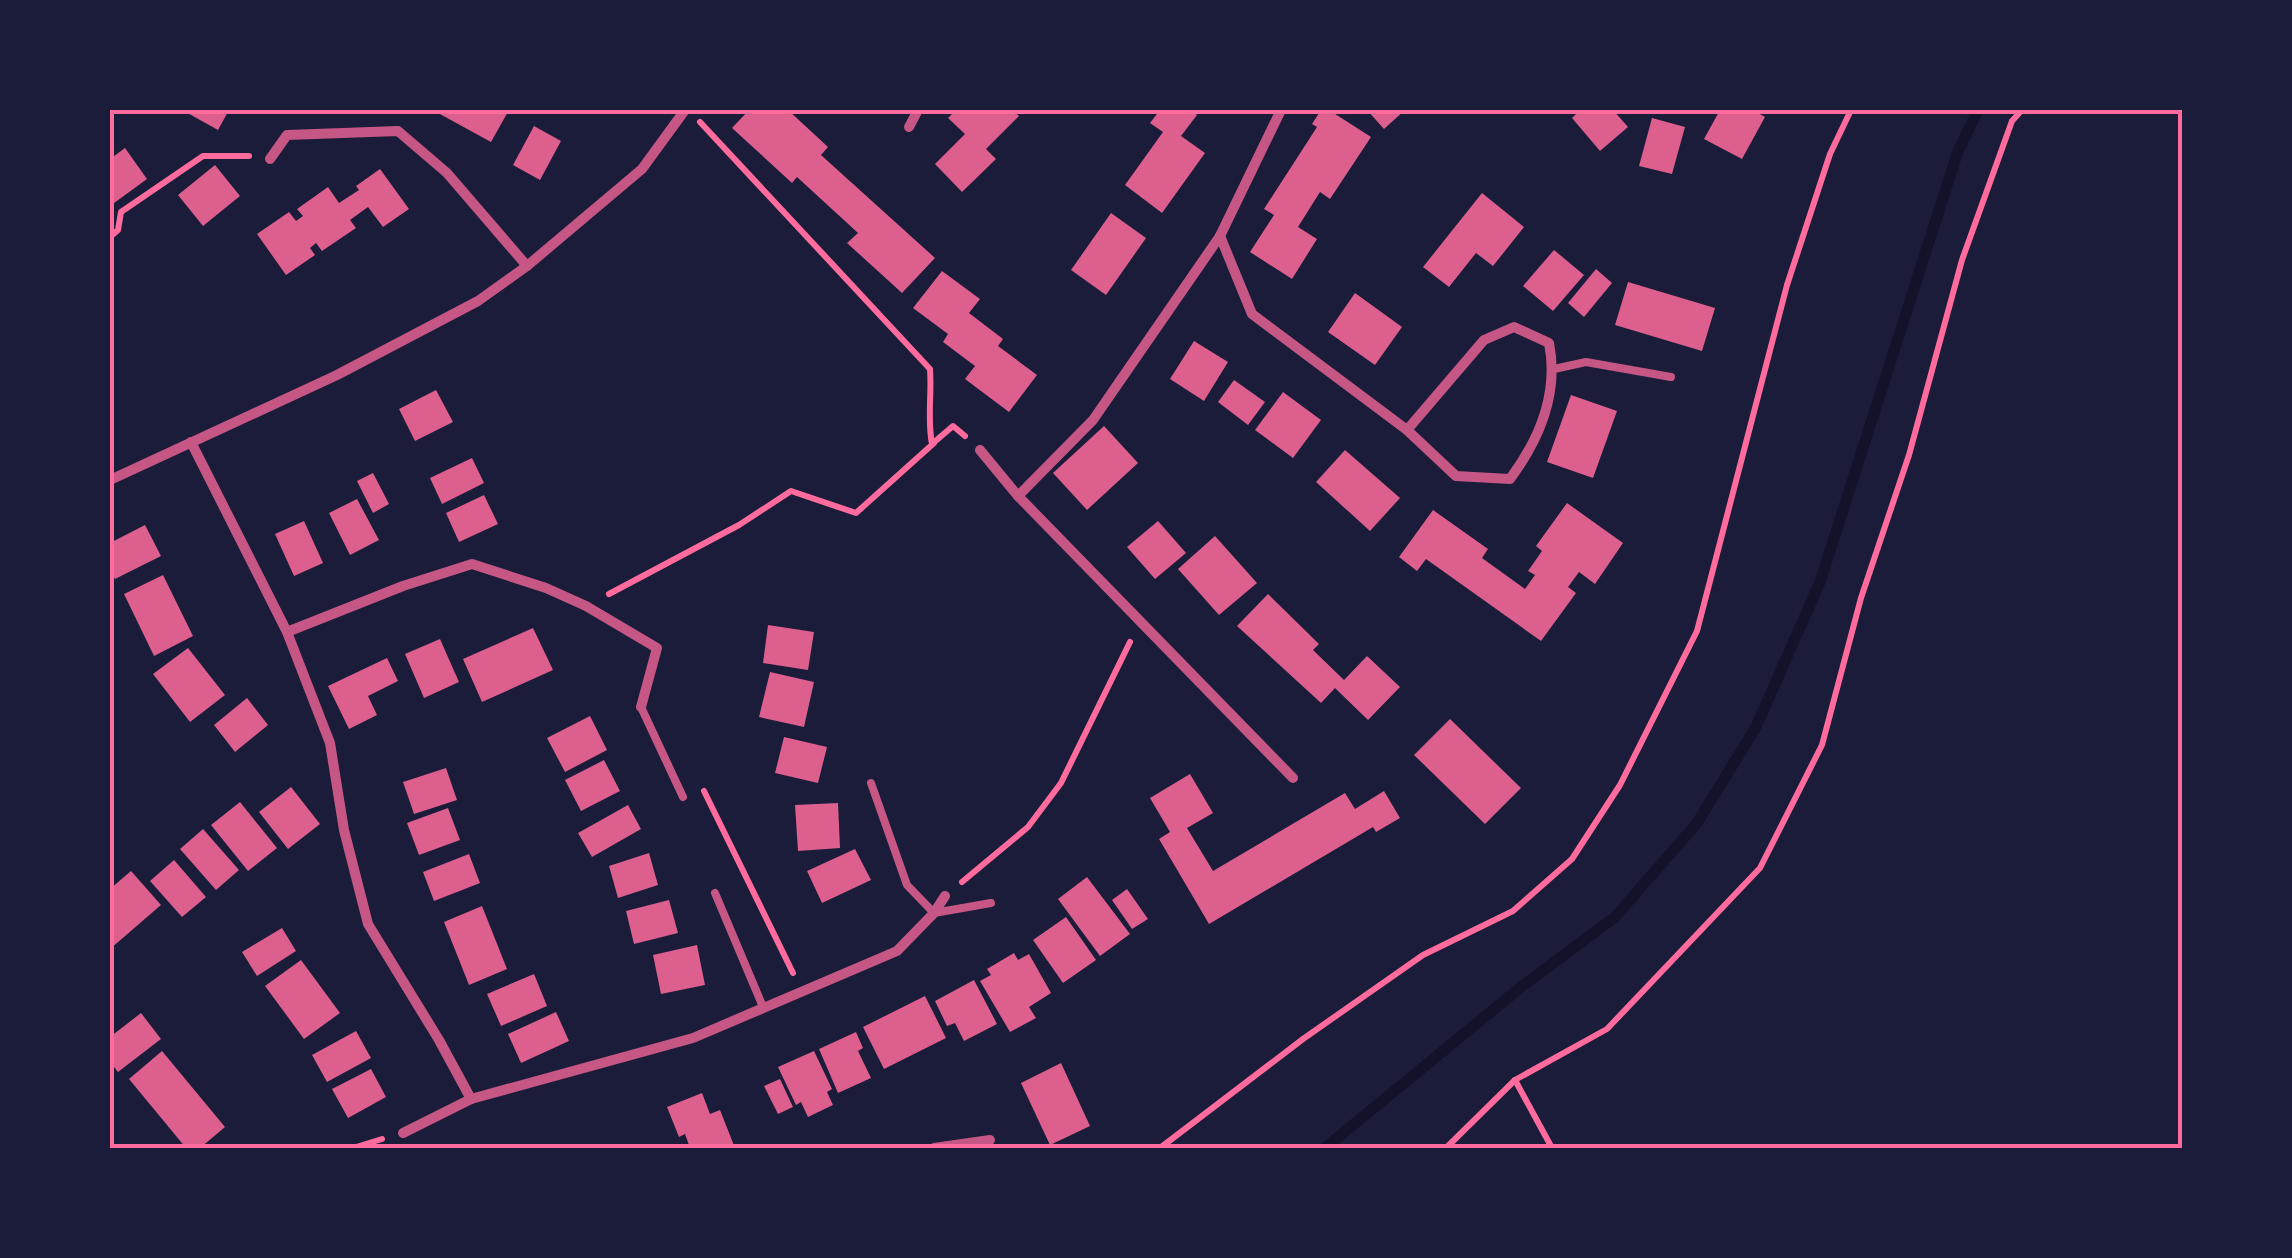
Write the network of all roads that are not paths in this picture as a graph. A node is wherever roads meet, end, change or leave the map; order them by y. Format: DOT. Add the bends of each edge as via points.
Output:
graph roads {
  1 [pos="686,110"];
  2 [pos="918,110"];
  3 [pos="1275,112"];
  4 [pos="909,126"];
  5 [pos="270,159"];
  6 [pos="1220,236"];
  7 [pos="527,266"];
  8 [pos="1554,369"];
  9 [pos="1671,377"];
  10 [pos="1407,430"];
  11 [pos="190,442"];
  12 [pos="980,450"];
  13 [pos="110,480"];
  14 [pos="1018,496"];
  15 [pos="286,632"];
  16 [pos="641,706"];
  17 [pos="1293,778"];
  18 [pos="871,784"];
  19 [pos="684,797"];
  20 [pos="715,893"];
  21 [pos="945,896"];
  22 [pos="991,903"];
  23 [pos="934,913"];
  24 [pos="763,1008"];
  25 [pos="470,1099"];
  26 [pos="403,1133"];
  27 [pos="990,1140"];
  28 [pos="934,1148"];
  1 -- 7 [label="street" via="642,169"];
  2 -- 4 [label="street"];
  3 -- 6 [label="street"];
  5 -- 7 [label="street" via="287,135 398,131 447,174"];
  6 -- 10 [label="street" via="1252,314"];
  6 -- 14 [label="street" via="1093,420"];
  7 -- 11 [label="street" via="478,302"];
  8 -- 9 [label="lane" via="1586,362"];
  8 -- 10 [label="street" via="1549,344 1514,328 1484,340"];
  8 -- 10 [label="street" via="1532,450 1510,479 1456,476"];
  11 -- 13 [label="street"];
  11 -- 15 [label="street"];
  12 -- 14 [label="street"];
  14 -- 17 [label="street"];
  15 -- 16 [label="street" via="472,564 586,606 657,648"];
  15 -- 25 [label="street" via="330,743 368,924"];
  16 -- 19 [label="lane"];
  18 -- 23 [label="lane" via="908,885"];
  20 -- 24 [label="lane"];
  21 -- 23 [label="street"];
  22 -- 23 [label="lane"];
  23 -- 24 [label="street" via="897,951"];
  24 -- 25 [label="street" via="692,1038"];
  25 -- 26 [label="street"];
  27 -- 28 [label="street"];
}
